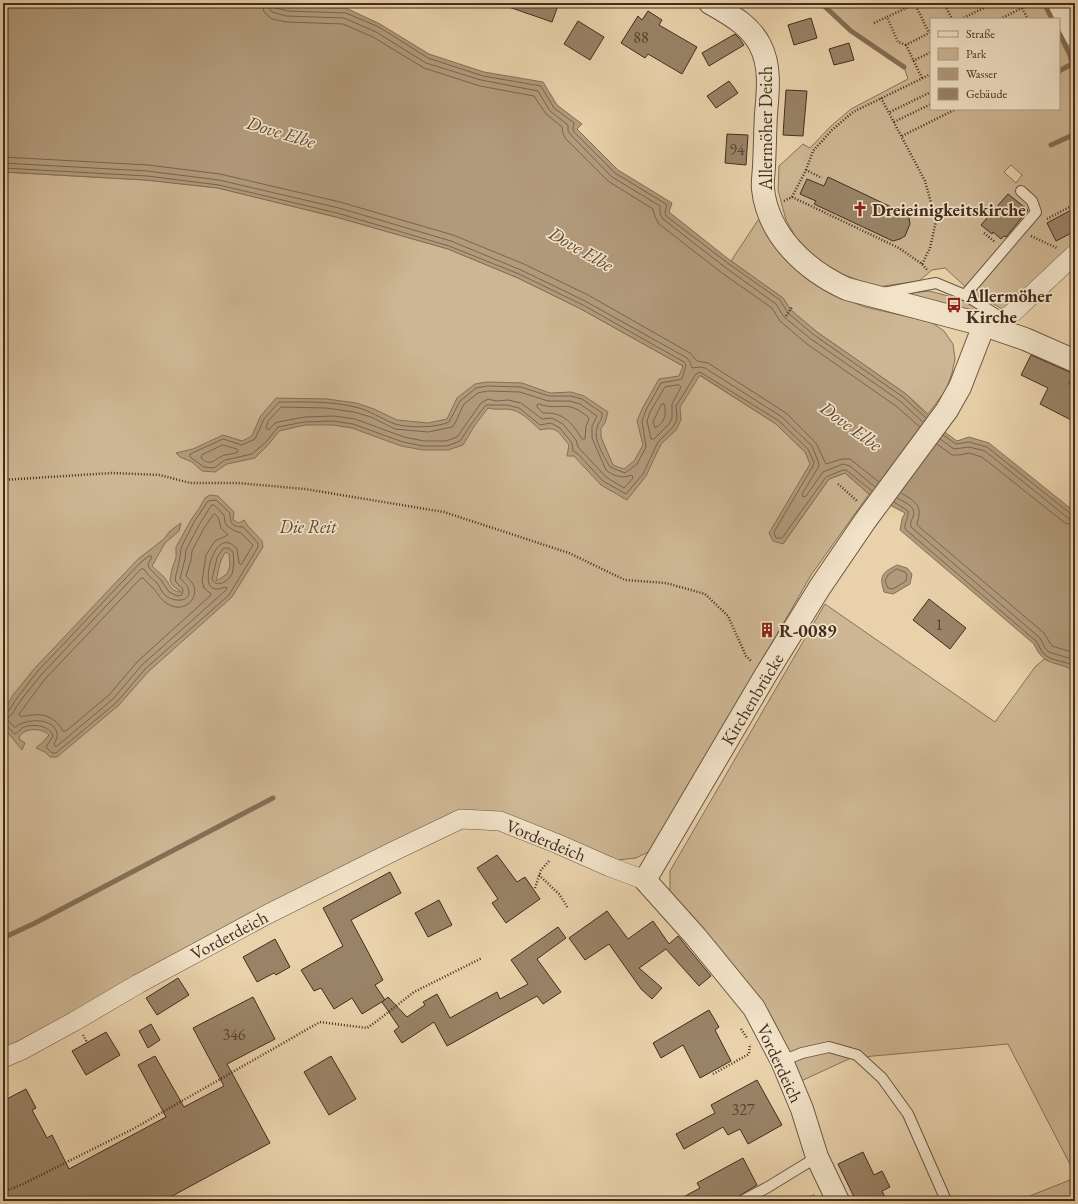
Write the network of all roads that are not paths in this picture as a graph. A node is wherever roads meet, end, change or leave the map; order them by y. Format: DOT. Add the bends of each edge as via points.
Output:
graph roads {
  1 [pos="710,3"];
  2 [pos="1057,3"];
  3 [pos="1075,38"];
  4 [pos="1021,191"];
  5 [pos="1069,250"];
  6 [pos="869,295"];
  7 [pos="965,296"];
  8 [pos="996,325"];
  9 [pos="1075,361"];
  10 [pos="645,880"];
  11 [pos="3,1058"];
  12 [pos="782,1061"];
  13 [pos="817,1157"];
  14 [pos="945,1198"];
  15 [pos="742,1201"];
  16 [pos="838,1201"];
  1 -- 6 [label="street, Allermöher Deich" via="740,21 753,34 761,45 767,64 763,189 767,209 782,238 805,264 830,281"];
  2 -- 3 [label="street"];
  4 -- 7 [label="lane" via="1032,201 1036,212"];
  5 -- 8 [label="street"];
  6 -- 7 [label="lane" via="936,284"];
  6 -- 8 [label="street, Allermöher Deich"];
  7 -- 8 [label="lane"];
  8 -- 9 [label="street, Allermöher Deich"];
  8 -- 10 [label="street, Kirchenbrücke" via="947,410 820,587"];
  10 -- 11 [label="street, Vorderdeich" via="500,821 461,819 268,914 22,1050"];
  10 -- 12 [label="street, Vorderdeich" via="746,997"];
  12 -- 13 [label="street, Vorderdeich" via="802,1109"];
  12 -- 14 [label="lane" via="829,1047 857,1055 882,1078 908,1114"];
  13 -- 15 [label="lane"];
  13 -- 16 [label="street, Vorderdeich"];
}
